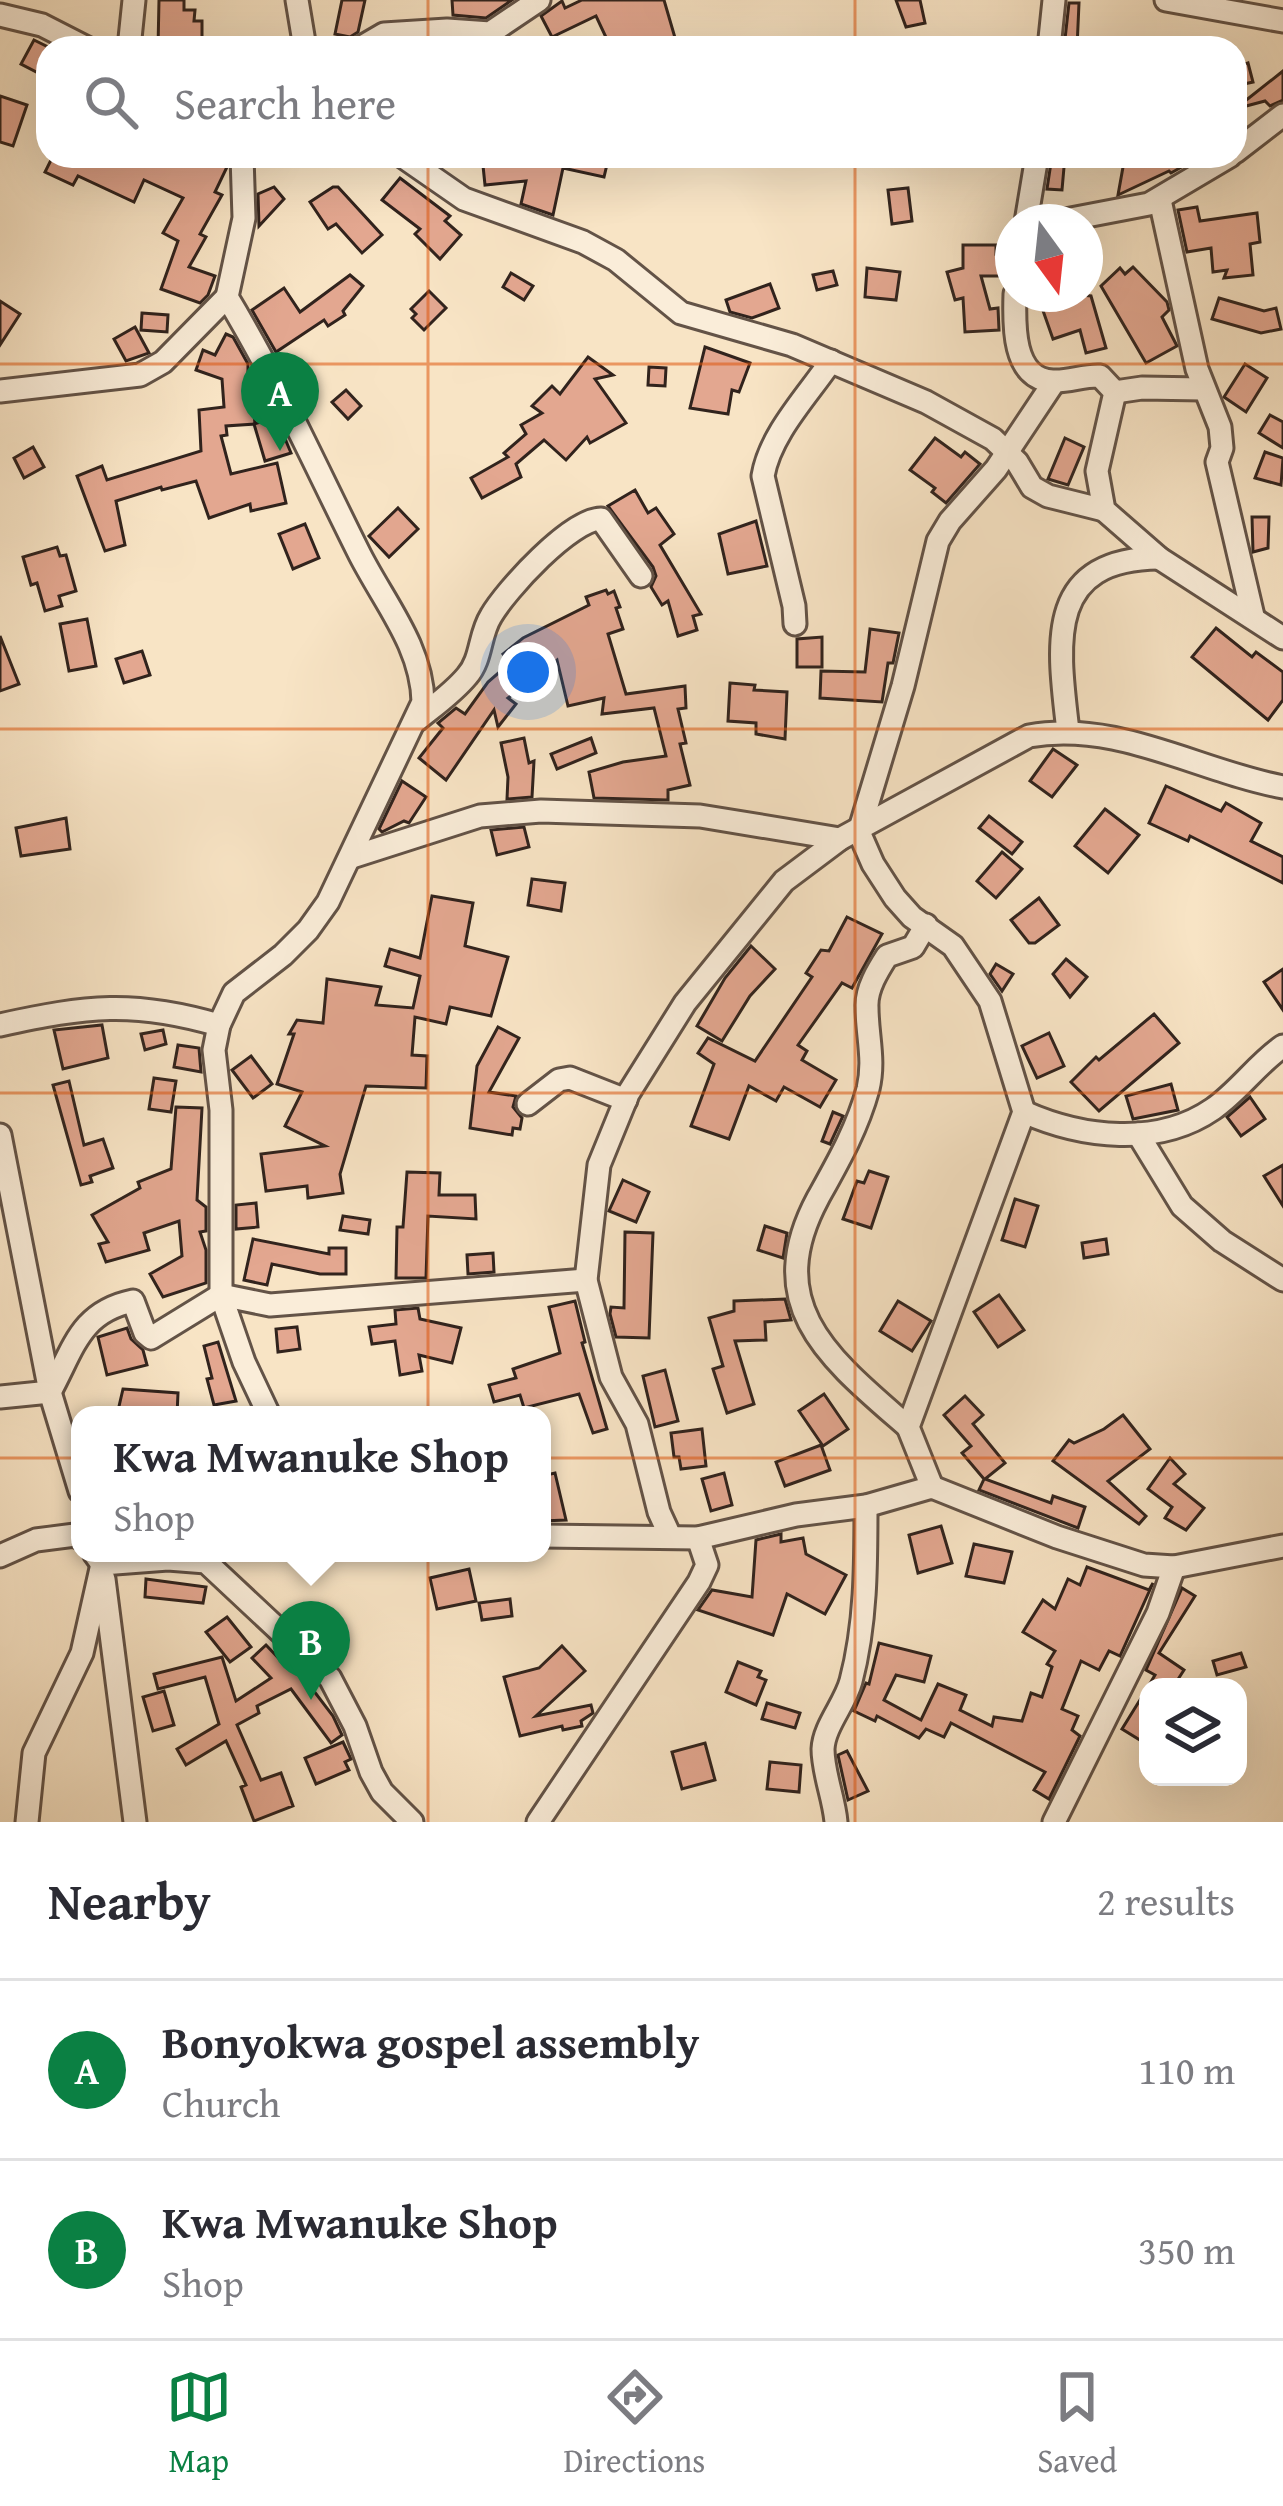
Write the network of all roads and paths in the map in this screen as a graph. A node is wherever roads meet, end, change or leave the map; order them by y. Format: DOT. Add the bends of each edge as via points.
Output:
graph roads {
  1 [pos="134,0"];
  2 [pos="297,0"];
  3 [pos="539,0"];
  4 [pos="1054,0"];
  5 [pos="1166,0"];
  6 [pos="0,15"];
  7 [pos="1283,21"];
  8 [pos="64,36"];
  9 [pos="131,36"];
  10 [pos="303,36"];
  11 [pos="381,36"];
  12 [pos="1050,36"];
  13 [pos="1283,115"];
  14 [pos="1247,143"];
  15 [pos="242,168"];
  16 [pos="419,168"];
  17 [pos="1035,168"];
  18 [pos="1211,168"];
  19 [pos="1160,200"];
  20 [pos="1029,204"];
  21 [pos="1103,212"];
  22 [pos="227,297"];
  23 [pos="1016,312"];
  24 [pos="832,361"];
  25 [pos="1054,382"];
  26 [pos="1203,388"];
  27 [pos="0,391"];
  28 [pos="1115,392"];
  29 [pos="1006,450"];
  30 [pos="1104,510"];
  31 [pos="1159,558"];
  32 [pos="640,576"];
  33 [pos="1252,616"];
  34 [pos="795,624"];
  35 [pos="1283,638"];
  36 [pos="413,723"];
  37 [pos="1068,731"];
  38 [pos="1283,787"];
  39 [pos="849,835"];
  40 [pos="352,857"];
  41 [pos="926,925"];
  42 [pos="0,1025"];
  43 [pos="220,1025"];
  44 [pos="1283,1046"];
  45 [pos="626,1100"];
  46 [pos="528,1104"];
  47 [pos="1024,1112"];
  48 [pos="1138,1134"];
  49 [pos="0,1135"];
  50 [pos="586,1280"];
  51 [pos="1283,1280"];
  52 [pos="221,1295"];
  53 [pos="50,1392"];
  54 [pos="1,1400"];
  55 [pos="265,1406"];
  56 [pos="908,1427"];
  57 [pos="71,1461"];
  58 [pos="932,1487"];
  59 [pos="866,1506"];
  60 [pos="71,1536"];
  61 [pos="551,1536"];
  62 [pos="670,1536"];
  63 [pos="698,1538"];
  64 [pos="1282,1549"];
  65 [pos="0,1556"];
  66 [pos="97,1562"];
  67 [pos="99,1562"];
  68 [pos="215,1562"];
  69 [pos="1174,1567"];
  70 [pos="27,1822"];
  71 [pos="135,1822"];
  72 [pos="412,1822"];
  73 [pos="538,1822"];
  74 [pos="836,1822"];
  75 [pos="1054,1822"];
  1 -- 9 [label="street"];
  2 -- 10 [label="street"];
  3 -- 11 [label="street" via="490,33"];
  4 -- 12 [label="street"];
  5 -- 7 [label="street"];
  6 -- 8 [label="street"];
  13 -- 14 [label="street"];
  15 -- 22 [label="street" via="244,218"];
  16 -- 24 [label="street" via="464,199 599,251 681,313"];
  17 -- 20 [label="street"];
  18 -- 19 [label="street"];
  19 -- 21 [label="street"];
  19 -- 26 [label="street"];
  22 -- 27 [label="street" via="140,375"];
  22 -- 36 [label="street" via="411,644 423,681"];
  23 -- 25 [label="street" via="1026,368"];
  24 -- 29 [label="street" via="926,402"];
  24 -- 34 [label="street" via="780,433 763,476"];
  25 -- 28 [label="street" via="1100,376"];
  25 -- 29 [label="street"];
  26 -- 28 [label="street"];
  26 -- 33 [label="street" via="1220,427 1217,462"];
  28 -- 30 [label="street" via="1097,471"];
  29 -- 30 [label="street" via="1032,487"];
  29 -- 39 [label="street" via="938,541 903,686"];
  30 -- 31 [label="street"];
  31 -- 33 [label="street"];
  31 -- 37 [label="street" via="1107,566 1071,595 1061,654"];
  32 -- 36 [label="street" via="601,519 568,531 493,612 468,676"];
  33 -- 35 [label="street"];
  36 -- 40 [label="street"];
  37 -- 38 [label="street"];
  37 -- 39 [label="street" via="1029,736"];
  39 -- 40 [label="street" via="686,815 541,811 480,817"];
  39 -- 41 [label="street" via="895,898"];
  39 -- 45 [label="street" via="784,881 686,1003"];
  40 -- 43 [label="street" via="308,930 234,993"];
  41 -- 47 [label="street" via="953,946 991,1001"];
  41 -- 56 [label="street" via="913,947 887,956 871,986 869,1083 794,1262 801,1305 821,1343"];
  42 -- 43 [label="street" via="101,1006 167,1010"];
  43 -- 52 [label="street" via="214,1050"];
  44 -- 48 [label="street" via="1210,1112"];
  45 -- 46 [label="street" via="570,1078"];
  45 -- 50 [label="street" via="599,1165"];
  47 -- 48 [label="street" via="1097,1135"];
  47 -- 56 [label="street"];
  48 -- 51 [label="street" via="1182,1206"];
  49 -- 53 [label="street"];
  50 -- 52 [label="street" via="270,1305"];
  50 -- 62 [label="street" via="611,1376 637,1424"];
  52 -- 53 [label="street" via="152,1338 133,1301 94,1315"];
  52 -- 55 [label="street"];
  53 -- 54 [label="street"];
  53 -- 57 [label="street"];
  56 -- 58 [label="street"];
  58 -- 59 [label="street"];
  58 -- 69 [label="street" via="1079,1544"];
  59 -- 63 [label="street"];
  59 -- 74 [label="street" via="859,1641 823,1754"];
  60 -- 65 [label="street"];
  61 -- 62 [label="street"];
  62 -- 63 [label="street"];
  63 -- 73 [label="street" via="707,1564 699,1582"];
  64 -- 69 [label="street"];
  66 -- 70 [label="street" via="82,1653 34,1753"];
  67 -- 71 [label="street"];
  68 -- 72 [label="street" via="329,1678 370,1772"];
  69 -- 75 [label="street"];
}
